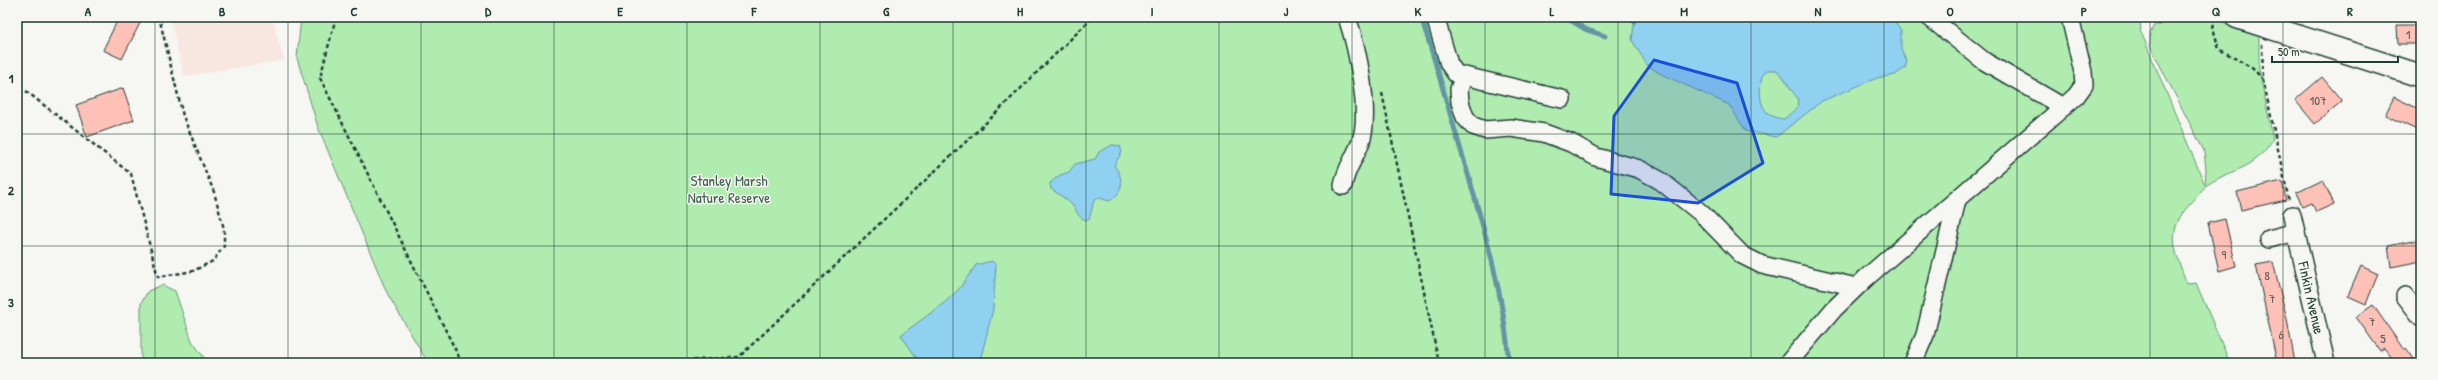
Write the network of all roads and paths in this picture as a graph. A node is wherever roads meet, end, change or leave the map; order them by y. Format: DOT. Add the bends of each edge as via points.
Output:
graph roads {
  1 [pos="24,17"];
  2 [pos="159,17"];
  3 [pos="336,17"];
  4 [pos="1093,17"];
  5 [pos="1347,17"];
  6 [pos="1435,17"];
  7 [pos="1928,17"];
  8 [pos="2070,17"];
  9 [pos="2215,17"];
  10 [pos="2237,17"];
  11 [pos="17,27"];
  12 [pos="2263,38"];
  13 [pos="1464,76"];
  14 [pos="2421,76"];
  15 [pos="2263,79"];
  16 [pos="1380,86"];
  17 [pos="26,91"];
  18 [pos="1562,99"];
  19 [pos="2063,107"];
  20 [pos="1342,186"];
  21 [pos="1957,200"];
  22 [pos="2292,215"];
  23 [pos="2296,232"];
  24 [pos="2269,239"];
  25 [pos="1856,288"];
  26 [pos="2405,296"];
  27 [pos="2421,316"];
  28 [pos="462,363"];
  29 [pos="658,363"];
  30 [pos="1439,363"];
  31 [pos="1788,363"];
  32 [pos="1913,363"];
  33 [pos="2326,363"];
  1 -- 11 [label="path"];
  2 -- 17 [label="path" via="183,116 214,192 224,229 224,246 214,261 204,267 158,277 131,174"];
  3 -- 28 [label="path" via="320,78"];
  4 -- 29 [label="path" via="740,357"];
  5 -- 20 [label="street" via="1361,77 1365,127 1362,141"];
  6 -- 13 [label="street" via="1449,64 1456,74"];
  7 -- 19 [label="street" via="1984,60"];
  8 -- 19 [label="street" via="2084,85"];
  9 -- 15 [label="path" via="2213,28 2219,49 2252,68"];
  10 -- 14 [label="main road"];
  12 -- 15 [label="path"];
  13 -- 18 [label="street"];
  13 -- 25 [label="street" via="1459,89 1460,102 1473,126 1485,130 1511,128 1544,134 1571,143 1596,157 1639,169 1661,181 1701,213 1742,255 1762,265"];
  15 -- 22 [label="path"];
  16 -- 30 [label="path"];
  19 -- 21 [label="street"];
  21 -- 25 [label="street"];
  21 -- 32 [label="street" via="1925,335"];
  22 -- 23 [label="street, Finkin Avenue"];
  23 -- 24 [label="street"];
  23 -- 33 [label="street, Finkin Avenue"];
  25 -- 31 [label="street" via="1809,336"];
  26 -- 27 [label="street"];
}
